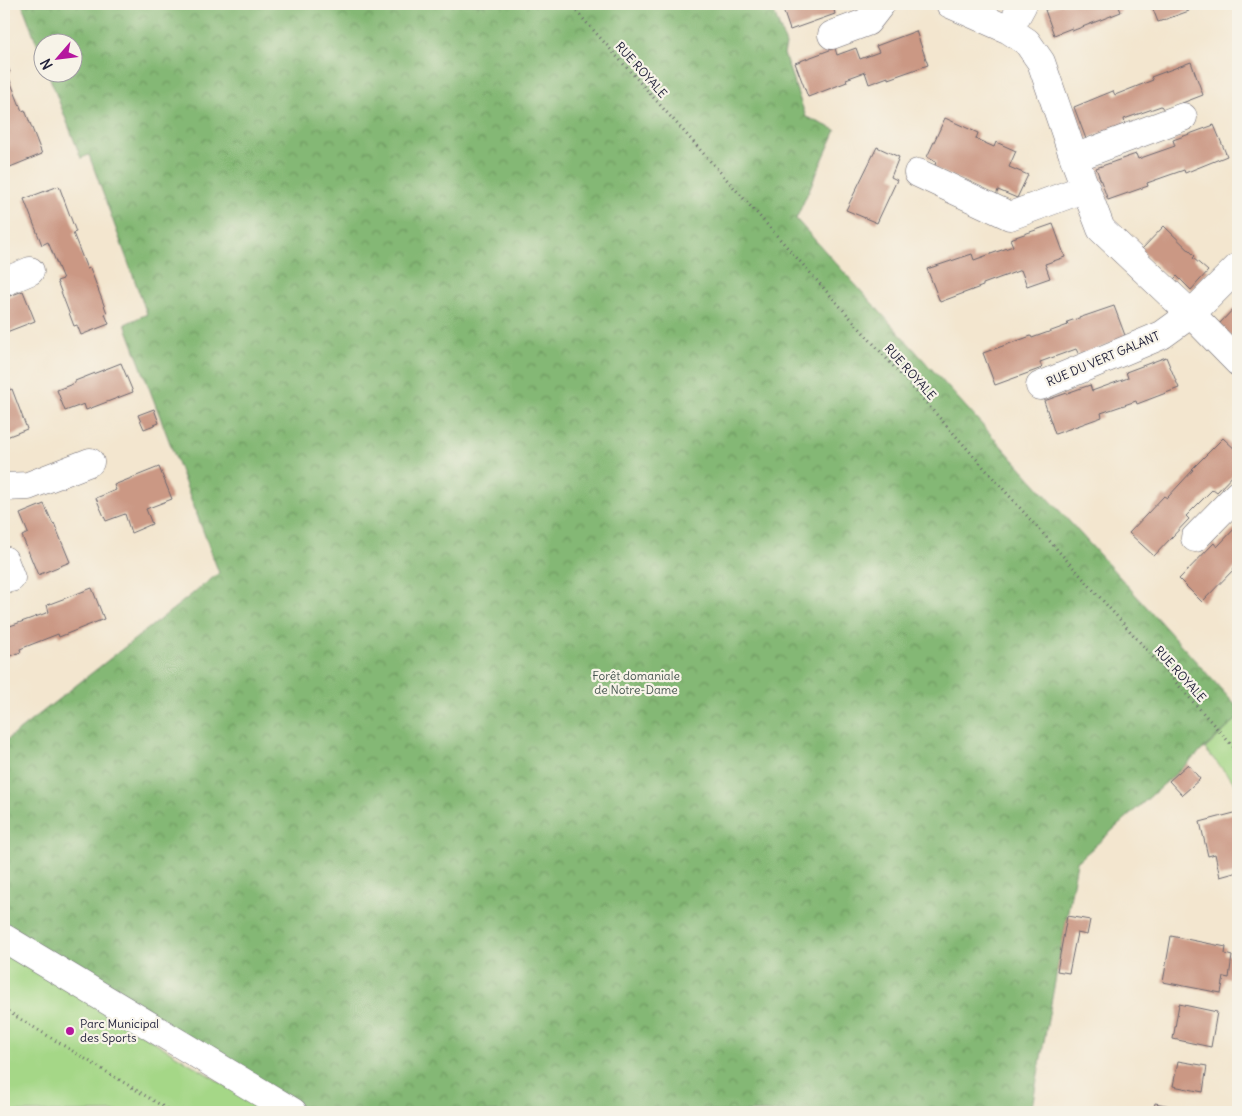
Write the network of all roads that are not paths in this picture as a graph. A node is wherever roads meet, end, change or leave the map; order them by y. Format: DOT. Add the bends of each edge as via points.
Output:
graph roads {
  1 [pos="881,4"];
  2 [pos="950,4"];
  3 [pos="1023,4"];
  4 [pos="1009,30"];
  5 [pos="832,35"];
  6 [pos="1183,117"];
  7 [pos="1074,158"];
  8 [pos="918,173"];
  9 [pos="1086,188"];
  10 [pos="1238,267"];
  11 [pos="30,271"];
  12 [pos="4,282"];
  13 [pos="1191,314"];
  14 [pos="1238,362"];
  15 [pos="1040,386"];
  16 [pos="90,462"];
  17 [pos="4,487"];
  18 [pos="1238,494"];
  19 [pos="1195,538"];
  20 [pos="4,938"];
  21 [pos="293,1112"];
  1 -- 5 [label="street" via="867,22"];
  2 -- 4 [label="street"];
  3 -- 4 [label="street"];
  4 -- 7 [label="street" via="1027,42 1041,62"];
  6 -- 7 [label="street"];
  7 -- 9 [label="street"];
  8 -- 9 [label="street" via="1010,216"];
  9 -- 13 [label="street" via="1101,229"];
  10 -- 13 [label="street, RUE DU VERT GALANT"];
  11 -- 12 [label="street"];
  13 -- 14 [label="street"];
  13 -- 15 [label="street, RUE DU VERT GALANT" via="1162,335"];
  16 -- 17 [label="street" via="28,486"];
  18 -- 19 [label="street"];
  20 -- 21 [label="street"];
}
